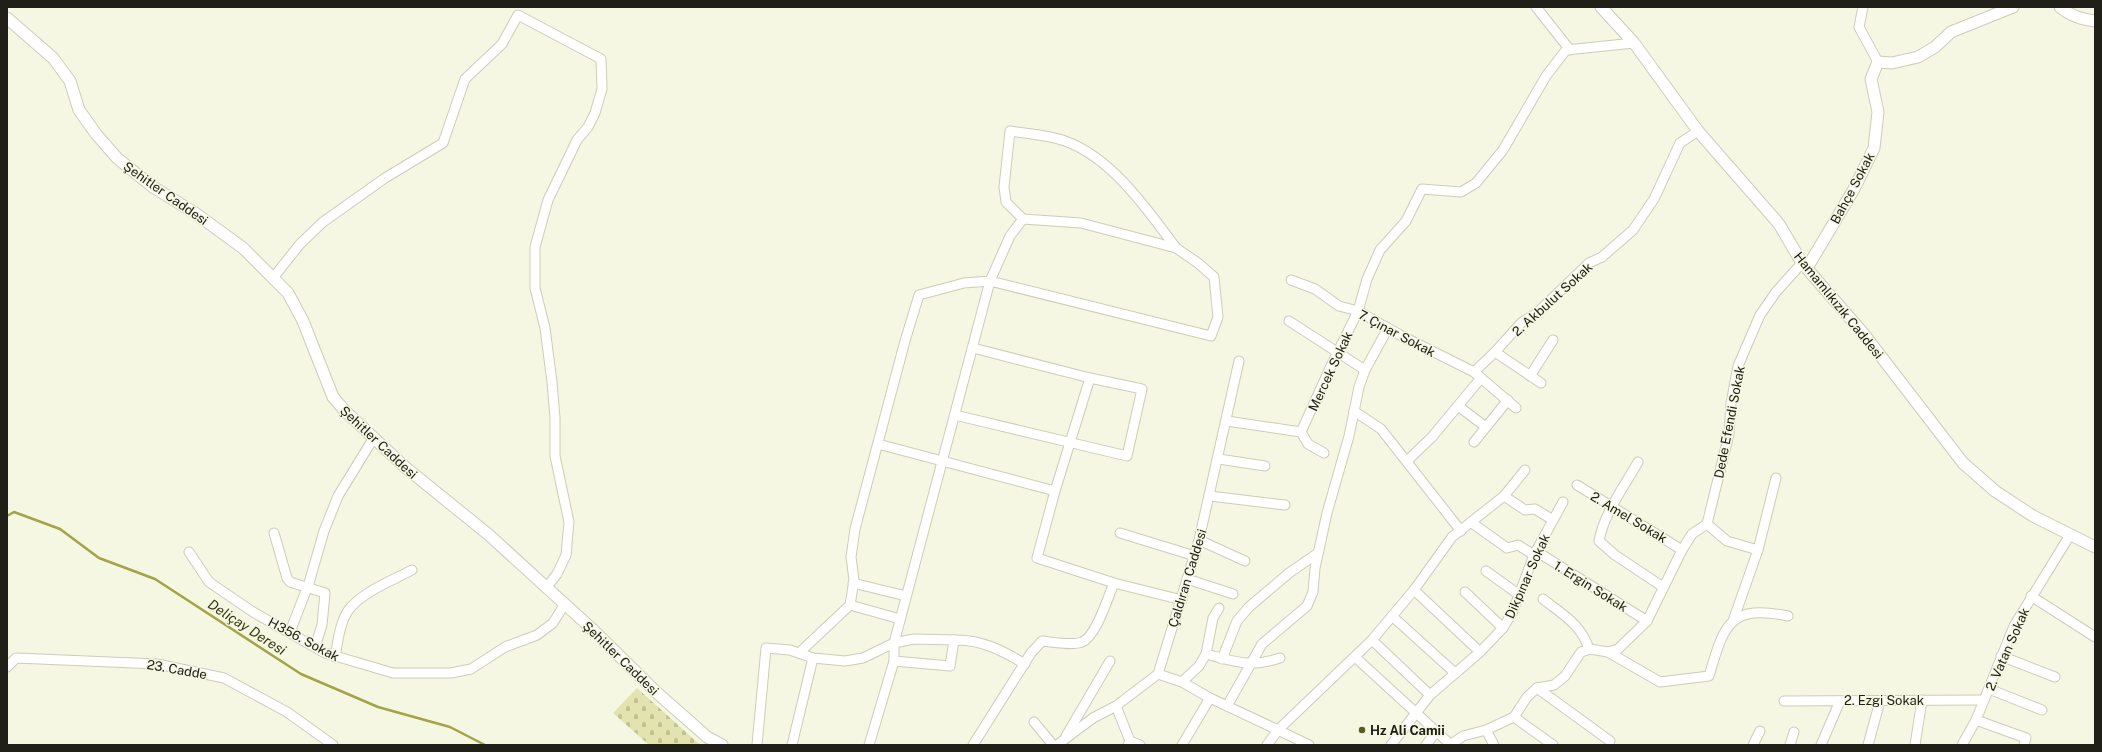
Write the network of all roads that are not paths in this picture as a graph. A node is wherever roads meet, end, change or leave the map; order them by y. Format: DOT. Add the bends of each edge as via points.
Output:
graph roads {
  1 [pos="1536,7"];
  2 [pos="1601,7"];
  3 [pos="1863,7"];
  4 [pos="2013,7"];
  5 [pos="2060,7"];
  6 [pos="7,18"];
  7 [pos="2095,21"];
  8 [pos="1634,43"];
  9 [pos="1570,50"];
  10 [pos="1878,62"];
  11 [pos="1698,131"];
  12 [pos="1023,219"];
  13 [pos="1176,248"];
  14 [pos="1804,266"];
  15 [pos="273,278"];
  16 [pos="1291,280"];
  17 [pos="990,281"];
  18 [pos="1358,311"];
  19 [pos="1289,321"];
  20 [pos="1388,328"];
  21 [pos="1553,340"];
  22 [pos="973,348"];
  23 [pos="1338,352"];
  24 [pos="1495,352"];
  25 [pos="1239,361"];
  26 [pos="1365,370"];
  27 [pos="1478,375"];
  28 [pos="1530,376"];
  29 [pos="1090,378"];
  30 [pos="1541,383"];
  31 [pos="1508,400"];
  32 [pos="1458,406"];
  33 [pos="1516,408"];
  34 [pos="1354,411"];
  35 [pos="955,415"];
  36 [pos="1227,421"];
  37 [pos="1486,427"];
  38 [pos="1301,432"];
  39 [pos="373,439"];
  40 [pos="1474,442"];
  41 [pos="1070,443"];
  42 [pos="878,444"];
  43 [pos="1324,453"];
  44 [pos="1219,459"];
  45 [pos="943,461"];
  46 [pos="1407,461"];
  47 [pos="1638,462"];
  48 [pos="1265,466"];
  49 [pos="1525,470"];
  50 [pos="1776,478"];
  51 [pos="1577,485"];
  52 [pos="1055,491"];
  53 [pos="1210,496"];
  54 [pos="1504,496"];
  55 [pos="1563,502"];
  56 [pos="1285,506"];
  57 [pos="1612,507"];
  58 [pos="1553,520"];
  59 [pos="1472,523"];
  60 [pos="1706,524"];
  61 [pos="1461,531"];
  62 [pos="274,532"];
  63 [pos="1120,533"];
  64 [pos="2070,535"];
  65 [pos="1199,540"];
  66 [pos="2095,547"];
  67 [pos="1682,550"];
  68 [pos="1758,550"];
  69 [pos="189,552"];
  70 [pos="1318,553"];
  71 [pos="1535,553"];
  72 [pos="1194,556"];
  73 [pos="1245,561"];
  74 [pos="412,570"];
  75 [pos="1486,570"];
  76 [pos="1187,579"];
  77 [pos="853,583"];
  78 [pos="1114,583"];
  79 [pos="1663,587"];
  80 [pos="308,588"];
  81 [pos="546,588"];
  82 [pos="1414,590"];
  83 [pos="1465,592"];
  84 [pos="1233,594"];
  85 [pos="1518,594"];
  86 [pos="906,596"];
  87 [pos="2031,596"];
  88 [pos="1543,599"];
  89 [pos="1182,600"];
  90 [pos="564,605"];
  91 [pos="850,605"];
  92 [pos="1219,608"];
  93 [pos="1392,616"];
  94 [pos="1788,616"];
  95 [pos="1734,618"];
  96 [pos="900,619"];
  97 [pos="1647,621"];
  98 [pos="1503,628"];
  99 [pos="290,632"];
  100 [pos="2095,638"];
  101 [pos="954,640"];
  102 [pos="1372,640"];
  103 [pos="894,643"];
  104 [pos="315,647"];
  105 [pos="1589,649"];
  106 [pos="1480,652"];
  107 [pos="1608,652"];
  108 [pos="799,653"];
  109 [pos="1206,654"];
  110 [pos="2001,656"];
  111 [pos="12,657"];
  112 [pos="335,657"];
  113 [pos="1356,657"];
  114 [pos="813,658"];
  115 [pos="1222,658"];
  116 [pos="1280,658"];
  117 [pos="894,661"];
  118 [pos="1110,661"];
  119 [pos="1250,663"];
  120 [pos="1025,664"];
  121 [pos="7,668"];
  122 [pos="1158,674"];
  123 [pos="1455,674"];
  124 [pos="2055,677"];
  125 [pos="1182,682"];
  126 [pos="1537,688"];
  127 [pos="1989,689"];
  128 [pos="1430,695"];
  129 [pos="1210,698"];
  130 [pos="1922,700"];
  131 [pos="1984,700"];
  132 [pos="1840,701"];
  133 [pos="1880,701"];
  134 [pos="1784,702"];
  135 [pos="1116,706"];
  136 [pos="1227,706"];
  137 [pos="2042,710"];
  138 [pos="1416,713"];
  139 [pos="1514,717"];
  140 [pos="1976,720"];
  141 [pos="1034,722"];
  142 [pos="1278,730"];
  143 [pos="1486,730"];
  144 [pos="1760,731"];
  145 [pos="1794,732"];
  146 [pos="1436,733"];
  147 [pos="1610,741"];
  148 [pos="2025,741"];
  149 [pos="1060,743"];
  150 [pos="1129,743"];
  151 [pos="1915,744"];
  152 [pos="333,745"];
  153 [pos="722,745"];
  154 [pos="757,745"];
  155 [pos="792,745"];
  156 [pos="868,745"];
  157 [pos="973,745"];
  158 [pos="1053,745"];
  159 [pos="1140,745"];
  160 [pos="1182,745"];
  161 [pos="1267,745"];
  162 [pos="1309,745"];
  163 [pos="1390,745"];
  164 [pos="1426,745"];
  165 [pos="1450,745"];
  166 [pos="1494,745"];
  167 [pos="1553,745"];
  168 [pos="1754,745"];
  169 [pos="1790,745"];
  170 [pos="1820,745"];
  171 [pos="1868,745"];
  172 [pos="1962,745"];
  1 -- 9 [label="street"];
  2 -- 8 [label="street, Hamamlıkızık Caddesi"];
  3 -- 10 [label="street" via="1859,27"];
  4 -- 10 [label="street" via="1951,32 1935,47 1918,57 1892,63"];
  5 -- 7 [label="street" via="2081,19"];
  6 -- 15 [label="street, Şehitler Caddesi" via="53,58 70,81 79,110 117,158 153,187 195,213 243,248"];
  8 -- 9 [label="street"];
  8 -- 11 [label="street, Hamamlıkızık Caddesi"];
  9 -- 18 [label="street, Mercek Sokak" via="1566,50 1546,76 1503,150 1476,184 1461,192 1422,189 1406,221 1380,250 1366,279"];
  10 -- 14 [label="street, Bahçe Sokak" via="1871,79 1878,112 1874,148 1854,189"];
  11 -- 14 [label="street, Hamamlıkızık Caddesi" via="1779,224"];
  11 -- 24 [label="street, 2. Akbulut Sokak" via="1680,143 1654,198 1633,230 1602,257 1589,262 1537,313 1522,322"];
  12 -- 13 [label="street" via="1081,223"];
  12 -- 13 [label="street" via="1006,202 1004,187 1010,131 1065,141 1104,163 1144,205"];
  12 -- 17 [label="street" via="1010,236"];
  13 -- 17 [label="street" via="1198,262 1214,277 1218,317 1211,336"];
  14 -- 60 [label="street, Dede Efendi Sokak" via="1776,292 1760,314 1738,366 1729,434"];
  14 -- 64 [label="street, Hamamlıkızık Caddesi" via="1863,333 1963,463 1995,491 2033,516"];
  15 -- 39 [label="street, Şehitler Caddesi" via="288,293 303,321 333,397"];
  15 -- 81 [label="street" via="300,244 323,222 385,178 444,143 465,79 502,44 518,15 601,59 602,89 595,113 577,140 548,200 535,247 535,288 545,328 553,389 555,456 569,522 566,555 558,574"];
  16 -- 18 [label="street, 7. Çınar Sokak" via="1315,289 1339,306"];
  17 -- 22 [label="street"];
  17 -- 42 [label="street" via="964,283 919,295"];
  18 -- 20 [label="street, 7. Çınar Sokak"];
  18 -- 23 [label="street, Mercek Sokak"];
  19 -- 23 [label="street"];
  20 -- 26 [label="street"];
  20 -- 27 [label="street, 7. Çınar Sokak"];
  21 -- 28 [label="street"];
  22 -- 29 [label="street"];
  22 -- 35 [label="street"];
  23 -- 26 [label="street"];
  23 -- 38 [label="street, Mercek Sokak"];
  24 -- 27 [label="street, 2. Akbulut Sokak"];
  24 -- 28 [label="street"];
  25 -- 36 [label="street, Çaldıran Caddesi"];
  26 -- 34 [label="street"];
  27 -- 31 [label="street, 7. Çınar Sokak"];
  27 -- 32 [label="street"];
  28 -- 30 [label="street"];
  29 -- 41 [label="street"];
  29 -- 41 [label="street" via="1142,389 1127,456"];
  31 -- 33 [label="street, 7. Çınar Sokak"];
  31 -- 37 [label="street"];
  32 -- 37 [label="street"];
  32 -- 46 [label="street" via="1432,437"];
  34 -- 46 [label="street" via="1381,429"];
  34 -- 70 [label="street"];
  35 -- 41 [label="street"];
  35 -- 45 [label="street"];
  36 -- 38 [label="street"];
  36 -- 44 [label="street, Çaldıran Caddesi"];
  37 -- 40 [label="street"];
  38 -- 43 [label="street" via="1308,444"];
  39 -- 80 [label="street" via="338,496 324,532"];
  39 -- 81 [label="street, Şehitler Caddesi" via="489,535"];
  41 -- 52 [label="street"];
  42 -- 45 [label="street"];
  42 -- 77 [label="street" via="855,529 851,557"];
  44 -- 48 [label="street"];
  44 -- 53 [label="street, Çaldıran Caddesi"];
  45 -- 52 [label="street"];
  45 -- 86 [label="street"];
  46 -- 61 [label="street"];
  47 -- 57 [label="street"];
  49 -- 54 [label="street"];
  50 -- 68 [label="street"];
  51 -- 57 [label="street, 2. Amel Sokak"];
  52 -- 78 [label="street" via="1037,558"];
  53 -- 56 [label="street"];
  53 -- 65 [label="street, Çaldıran Caddesi"];
  54 -- 58 [label="street" via="1525,510 1535,509"];
  54 -- 59 [label="street"];
  55 -- 58 [label="street, Dikpınar Sokak"];
  57 -- 67 [label="street, 2. Amel Sokak"];
  57 -- 79 [label="street" via="1601,530 1599,541 1615,555"];
  58 -- 71 [label="street, Dikpınar Sokak"];
  59 -- 61 [label="street"];
  59 -- 71 [label="street, 1. Ergin Sokak" via="1507,548 1518,545"];
  60 -- 67 [label="street" via="1692,534"];
  60 -- 68 [label="street" via="1727,541"];
  61 -- 82 [label="street" via="1445,545"];
  62 -- 80 [label="street" via="287,578 290,582"];
  63 -- 72 [label="street"];
  64 -- 66 [label="street, Hamamlıkızık Caddesi"];
  64 -- 87 [label="street, 2. Vatan Sokak"];
  65 -- 72 [label="street, Çaldıran Caddesi"];
  65 -- 73 [label="street"];
  67 -- 79 [label="street"];
  68 -- 95 [label="street"];
  69 -- 99 [label="street, H356. Sokak" via="209,582"];
  70 -- 115 [label="street" via="1289,573 1249,607 1237,621"];
  70 -- 119 [label="street" via="1313,592 1307,606 1262,644"];
  71 -- 85 [label="street, Dikpınar Sokak"];
  71 -- 97 [label="street, 1. Ergin Sokak"];
  72 -- 76 [label="street, Çaldıran Caddesi"];
  74 -- 112 [label="street" via="376,588 351,607 341,630"];
  75 -- 85 [label="street"];
  76 -- 84 [label="street"];
  76 -- 89 [label="street, Çaldıran Caddesi"];
  77 -- 86 [label="street"];
  77 -- 91 [label="street"];
  78 -- 89 [label="street"];
  78 -- 120 [label="street" via="1092,634 1082,642 1042,641"];
  79 -- 97 [label="street"];
  80 -- 99 [label="street"];
  80 -- 104 [label="street" via="325,593 322,625"];
  81 -- 90 [label="street, Şehitler Caddesi"];
  82 -- 93 [label="street"];
  82 -- 106 [label="street"];
  83 -- 98 [label="street"];
  85 -- 98 [label="street, Dikpınar Sokak" via="1513,611"];
  86 -- 96 [label="street"];
  87 -- 100 [label="street"];
  87 -- 110 [label="street, 2. Vatan Sokak"];
  88 -- 105 [label="street" via="1576,625 1584,635"];
  89 -- 122 [label="street, Çaldıran Caddesi"];
  90 -- 112 [label="street, H356. Sokak" via="553,623 537,635 505,648 471,669 451,673 394,673"];
  90 -- 153 [label="street, Şehitler Caddesi" via="656,692 707,737"];
  91 -- 96 [label="street"];
  91 -- 108 [label="street"];
  92 -- 109 [label="street" via="1213,618"];
  93 -- 102 [label="street"];
  93 -- 123 [label="street"];
  94 -- 95 [label="street" via="1765,611"];
  95 -- 107 [label="street" via="1718,644 1709,676 1660,682"];
  96 -- 103 [label="street"];
  97 -- 107 [label="street" via="1618,649"];
  98 -- 106 [label="street, Dikpınar Sokak"];
  99 -- 104 [label="street, H356. Sokak"];
  101 -- 103 [label="street" via="914,639"];
  101 -- 117 [label="street" via="950,666"];
  101 -- 120 [label="street" via="982,643"];
  102 -- 113 [label="street"];
  102 -- 128 [label="street"];
  103 -- 114 [label="street" via="863,658 845,661"];
  103 -- 117 [label="street"];
  104 -- 112 [label="street, H356. Sokak"];
  105 -- 107 [label="street"];
  105 -- 126 [label="street" via="1582,652 1565,676 1554,685"];
  106 -- 123 [label="street, Dikpınar Sokak"];
  108 -- 114 [label="street"];
  108 -- 154 [label="street" via="766,648"];
  109 -- 115 [label="street"];
  109 -- 125 [label="street" via="1199,666"];
  110 -- 124 [label="street"];
  110 -- 127 [label="street, 2. Vatan Sokak"];
  111 -- 121 [label="street, 23. Cadde"];
  111 -- 152 [label="street, 23. Cadde" via="157,664 224,678 287,712"];
  113 -- 138 [label="street"];
  113 -- 142 [label="street"];
  114 -- 155 [label="street"];
  115 -- 119 [label="street" via="1243,664"];
  116 -- 119 [label="street" via="1262,664"];
  117 -- 156 [label="street"];
  118 -- 149 [label="street"];
  119 -- 136 [label="street"];
  120 -- 157 [label="street"];
  122 -- 125 [label="street"];
  122 -- 135 [label="street"];
  123 -- 128 [label="street, Dikpınar Sokak"];
  125 -- 129 [label="street"];
  126 -- 139 [label="street" via="1527,697"];
  126 -- 147 [label="street"];
  127 -- 131 [label="street, 2. Vatan Sokak"];
  127 -- 137 [label="street"];
  128 -- 138 [label="street, Dikpınar Sokak"];
  129 -- 136 [label="street"];
  129 -- 160 [label="street"];
  130 -- 131 [label="street, 2. Ezgi Sokak"];
  130 -- 133 [label="street, 2. Ezgi Sokak"];
  130 -- 151 [label="street"];
  131 -- 140 [label="street, 2. Vatan Sokak"];
  132 -- 133 [label="street, 2. Ezgi Sokak"];
  132 -- 134 [label="street, 2. Ezgi Sokak"];
  132 -- 170 [label="street"];
  133 -- 171 [label="street"];
  135 -- 149 [label="street" via="1093,718"];
  135 -- 150 [label="street"];
  136 -- 142 [label="street"];
  138 -- 146 [label="street"];
  138 -- 163 [label="street, Dikpınar Sokak"];
  139 -- 143 [label="street"];
  139 -- 167 [label="street"];
  140 -- 148 [label="street"];
  140 -- 172 [label="street, 2. Vatan Sokak"];
  141 -- 158 [label="street"];
  142 -- 161 [label="street"];
  142 -- 162 [label="street"];
  143 -- 165 [label="street" via="1463,736"];
  143 -- 166 [label="street"];
  144 -- 168 [label="street"];
  145 -- 169 [label="street"];
  146 -- 164 [label="street"];
  146 -- 165 [label="street"];
  150 -- 159 [label="street"];
}
